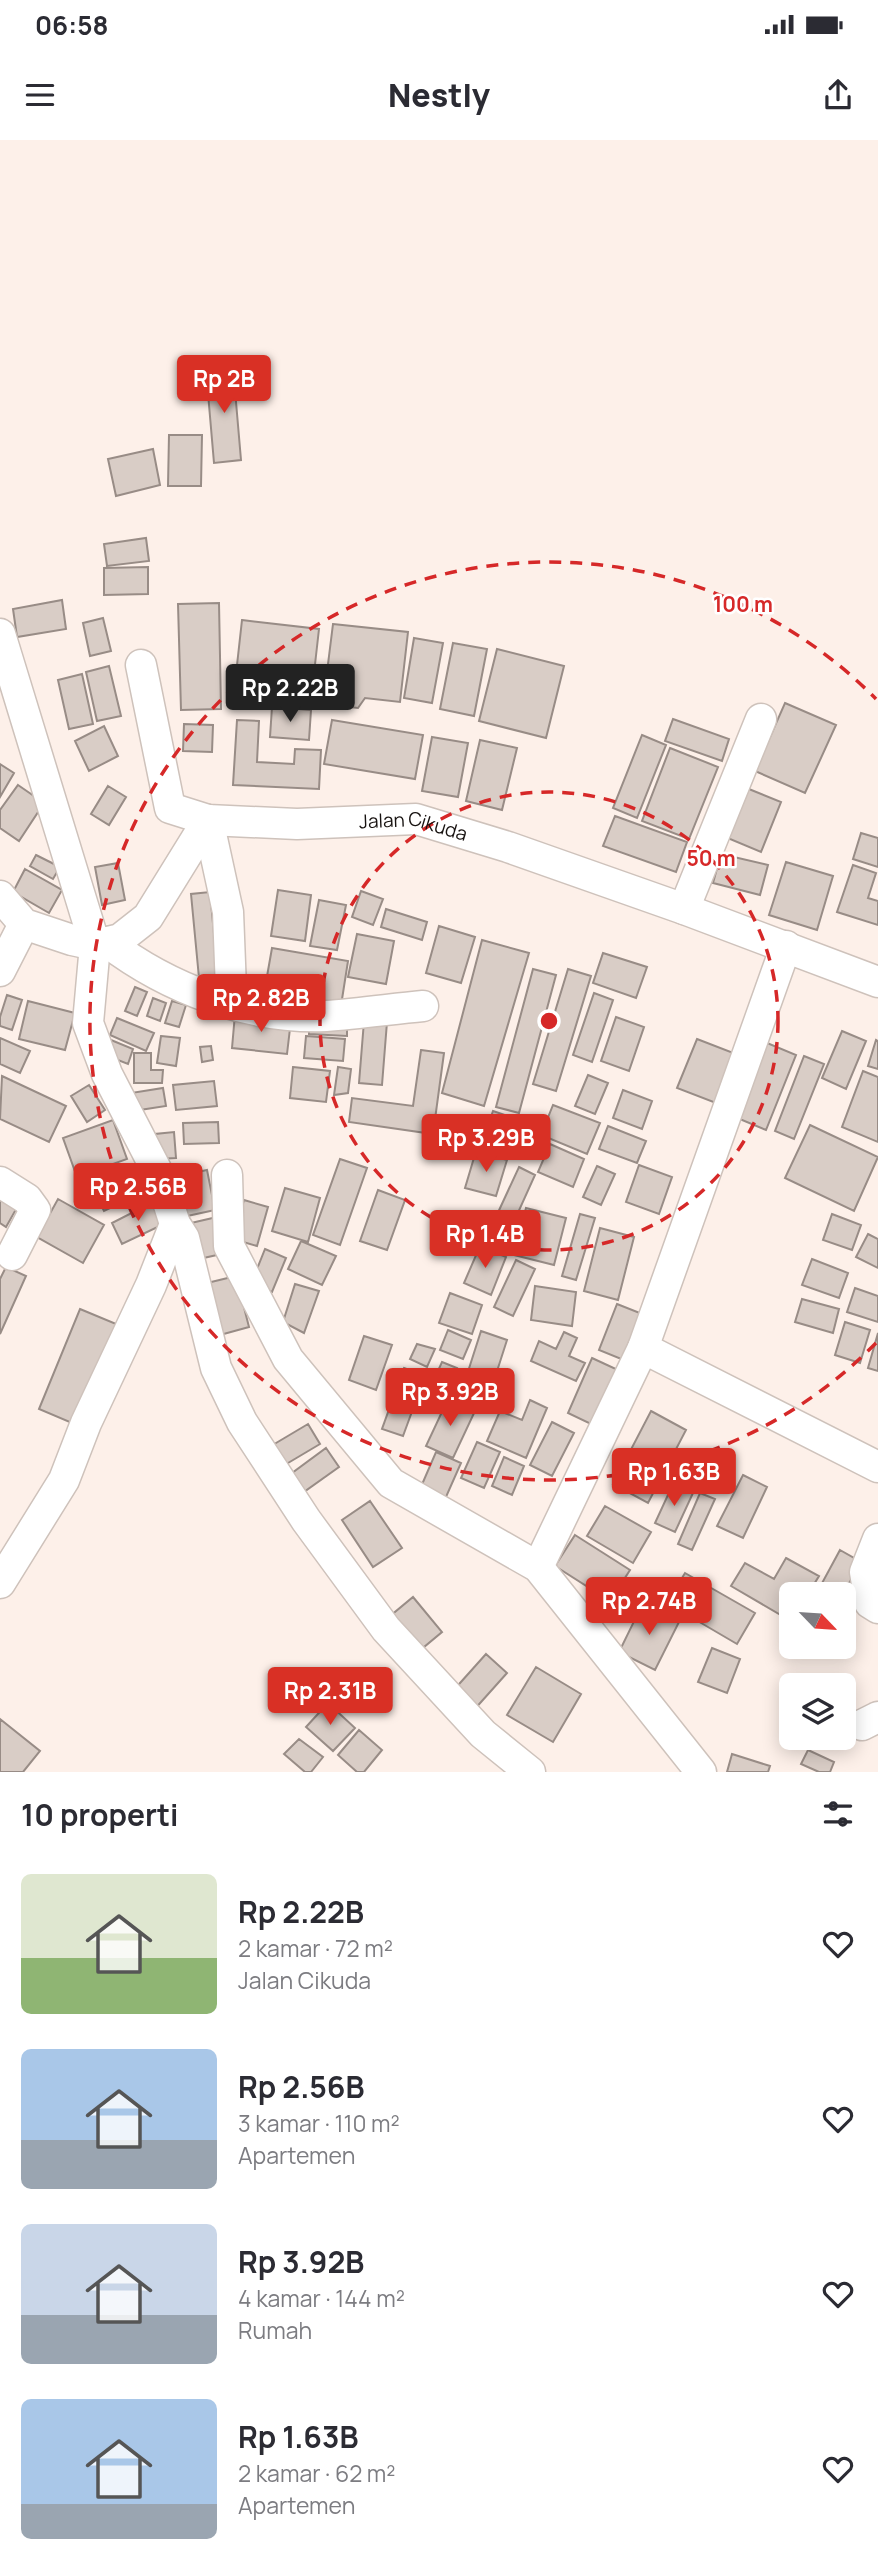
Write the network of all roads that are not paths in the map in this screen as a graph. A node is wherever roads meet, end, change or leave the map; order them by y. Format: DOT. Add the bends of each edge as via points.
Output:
graph roads {
  1 [pos="0,634"];
  2 [pos="141,665"];
  3 [pos="761,719"];
  4 [pos="208,820"];
  5 [pos="0,896"];
  6 [pos="684,909"];
  7 [pos="24,924"];
  8 [pos="101,944"];
  9 [pos="786,946"];
  10 [pos="0,971"];
  11 [pos="878,982"];
  12 [pos="231,989"];
  13 [pos="422,1006"];
  14 [pos="227,1175"];
  15 [pos="0,1182"];
  16 [pos="175,1224"];
  17 [pos="12,1255"];
  18 [pos="643,1348"];
  19 [pos="878,1466"];
  20 [pos="878,1539"];
  21 [pos="538,1567"];
  22 [pos="0,1583"];
  23 [pos="878,1608"];
  24 [pos="530,1772"];
  25 [pos="701,1772"];
  1 -- 8 [label="street"];
  2 -- 4 [label="street, Jalan Cikuda" via="170,808"];
  3 -- 6 [label="street"];
  4 -- 6 [label="street, Jalan Cikuda" via="297,824 416,819"];
  4 -- 8 [label="street" via="148,917 120,939"];
  4 -- 12 [label="street" via="228,912"];
  5 -- 7 [label="street"];
  6 -- 9 [label="street, Jalan Cikuda"];
  7 -- 8 [label="street"];
  7 -- 10 [label="street"];
  8 -- 13 [label="street" via="214,1000 262,1012 325,1016"];
  8 -- 16 [label="street" via="88,1023 107,1074 160,1177"];
  9 -- 11 [label="street, Jalan Cikuda"];
  9 -- 18 [label="street"];
  14 -- 21 [label="street" via="229,1246 288,1359 391,1483"];
  15 -- 17 [label="street" via="27,1199 35,1210"];
  16 -- 22 [label="street" via="64,1480"];
  16 -- 24 [label="street" via="184,1238 216,1368 249,1433 386,1629 483,1734"];
  18 -- 19 [label="street"];
  18 -- 21 [label="street"];
  20 -- 23 [label="street" via="866,1572 870,1603"];
  21 -- 25 [label="street"];
}
